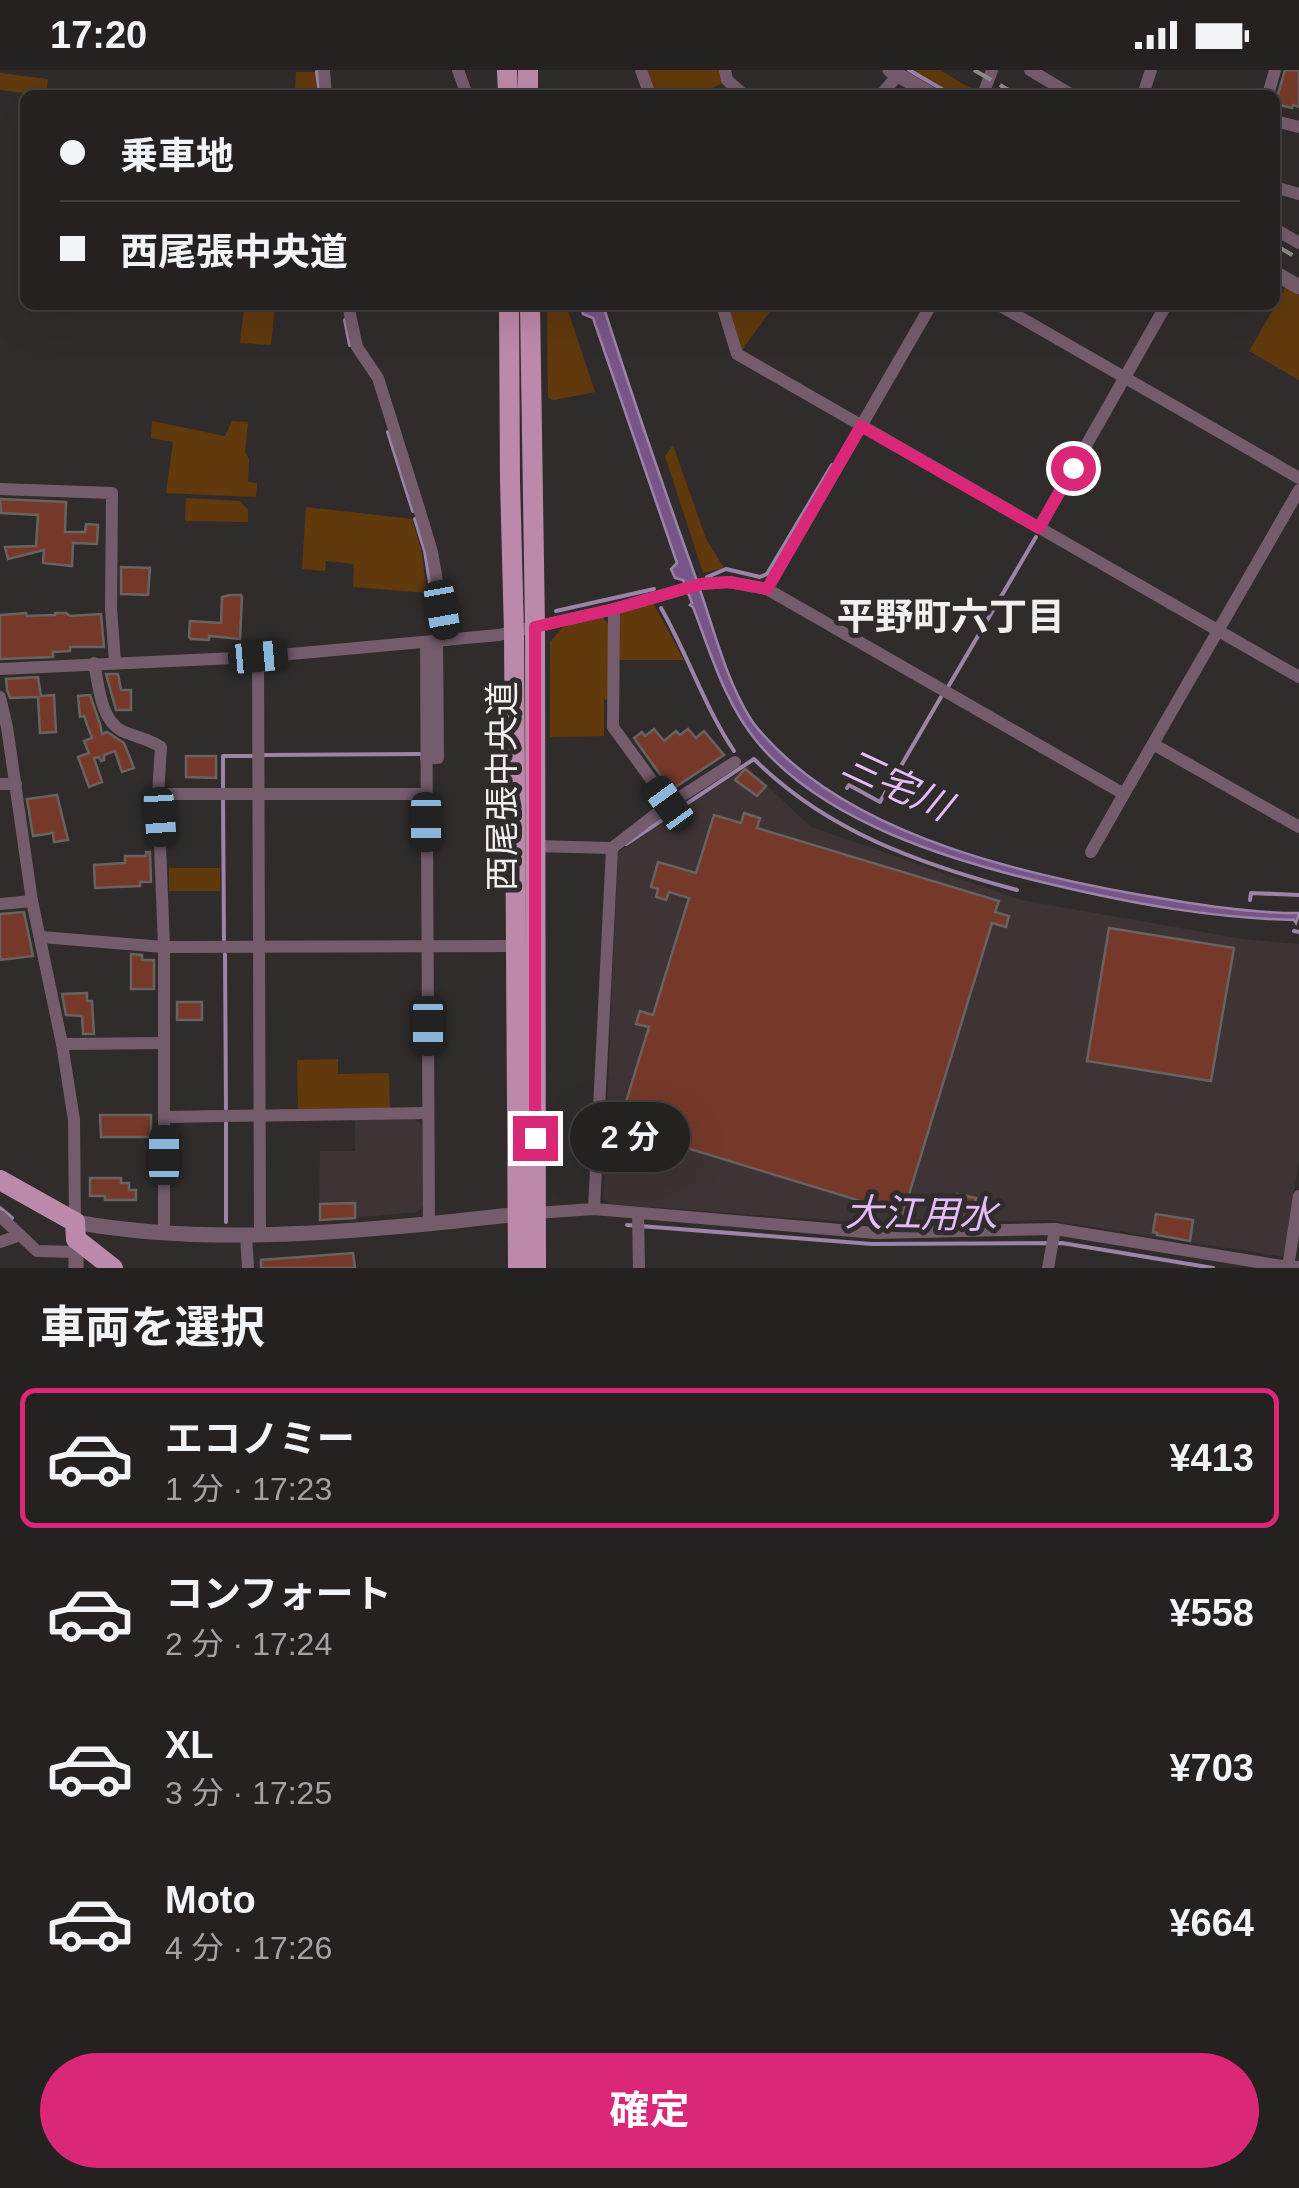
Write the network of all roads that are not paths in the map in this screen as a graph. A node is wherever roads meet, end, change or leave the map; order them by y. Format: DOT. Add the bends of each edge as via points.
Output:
graph roads {
  1 [pos="725,70"];
  2 [pos="1030,70"];
  3 [pos="894,73"];
  4 [pos="738,90"];
  5 [pos="923,90"];
  6 [pos="1064,90"];
  7 [pos="349,310"];
  8 [pos="509,310"];
  9 [pos="530,310"];
  10 [pos="724,310"];
  11 [pos="928,310"];
  12 [pos="1007,310"];
  13 [pos="1163,310"];
  14 [pos="1124,379"];
  15 [pos="861,426"];
  16 [pos="1299,478"];
  17 [pos="0,489"];
  18 [pos="1299,490"];
  19 [pos="1039,528"];
  20 [pos="767,589"];
  21 [pos="614,609"];
  22 [pos="524,629"];
  23 [pos="1218,630"];
  24 [pos="437,641"];
  25 [pos="258,657"];
  26 [pos="115,662"];
  27 [pos="94,664"];
  28 [pos="0,669"];
  29 [pos="1299,677"];
  30 [pos="0,697"];
  31 [pos="1153,744"];
  32 [pos="735,762"];
  33 [pos="0,784"];
  34 [pos="16,784"];
  35 [pos="158,794"];
  36 [pos="258,794"];
  37 [pos="426,794"];
  38 [pos="1124,794"];
  39 [pos="669,804"];
  40 [pos="1299,827"];
  41 [pos="535,846"];
  42 [pos="612,848"];
  43 [pos="1091,852"];
  44 [pos="32,901"];
  45 [pos="0,904"];
  46 [pos="40,937"];
  47 [pos="427,946"];
  48 [pos="516,946"];
  49 [pos="164,947"];
  50 [pos="259,947"];
  51 [pos="164,1043"];
  52 [pos="62,1044"];
  53 [pos="428,1112"];
  54 [pos="260,1115"];
  55 [pos="164,1117"];
  56 [pos="0,1180"];
  57 [pos="1299,1196"];
  58 [pos="594,1209"];
  59 [pos="526,1214"];
  60 [pos="0,1216"];
  61 [pos="638,1221"];
  62 [pos="429,1224"];
  63 [pos="164,1232"];
  64 [pos="20,1235"];
  65 [pos="253,1236"];
  66 [pos="1054,1238"];
  67 [pos="0,1242"];
  68 [pos="76,1245"];
  69 [pos="1288,1267"];
  70 [pos="1299,1267"];
  71 [pos="114,1268"];
  72 [pos="248,1268"];
  73 [pos="518,1268"];
  74 [pos="536,1268"];
  75 [pos="638,1268"];
  76 [pos="1048,1268"];
  1 -- 4 [label="street"];
  2 -- 6 [label="street"];
  3 -- 5 [label="street"];
  7 -- 24 [label="street" via="357,346 378,378 432,552"];
  8 -- 22 [label="main road, 西尾張中央道" via="510,481"];
  9 -- 22 [label="main road, 西尾張中央道"];
  10 -- 15 [label="street" via="738,354"];
  11 -- 15 [label="street"];
  12 -- 14 [label="street"];
  13 -- 14 [label="street"];
  14 -- 16 [label="street"];
  14 -- 19 [label="street"];
  15 -- 19 [label="street"];
  15 -- 20 [label="street"];
  17 -- 26 [label="street" via="112,493"];
  18 -- 23 [label="street"];
  19 -- 23 [label="street"];
  20 -- 21 [label="street" via="701,584"];
  20 -- 38 [label="street"];
  21 -- 22 [label="street"];
  21 -- 39 [label="street" via="613,727"];
  22 -- 24 [label="street"];
  22 -- 41 [label="main road, 西尾張中央道"];
  22 -- 48 [label="main road, 西尾張中央道"];
  23 -- 29 [label="street"];
  23 -- 31 [label="street"];
  24 -- 25 [label="street"];
  24 -- 37 [label="street"];
  25 -- 26 [label="street"];
  25 -- 36 [label="street"];
  26 -- 27 [label="street"];
  27 -- 28 [label="street"];
  27 -- 35 [label="street" via="112,723 161,747"];
  30 -- 34 [label="street"];
  31 -- 38 [label="street"];
  31 -- 40 [label="street"];
  32 -- 39 [label="street"];
  33 -- 34 [label="street"];
  34 -- 44 [label="street"];
  35 -- 36 [label="street"];
  35 -- 49 [label="street"];
  36 -- 37 [label="street"];
  36 -- 50 [label="street"];
  37 -- 47 [label="street"];
  38 -- 43 [label="street"];
  39 -- 42 [label="street"];
  41 -- 42 [label="street"];
  41 -- 59 [label="main road, 西尾張中央道"];
  42 -- 58 [label="street"];
  44 -- 45 [label="street"];
  44 -- 46 [label="street"];
  46 -- 49 [label="street"];
  46 -- 52 [label="street"];
  47 -- 48 [label="street"];
  47 -- 50 [label="street"];
  47 -- 53 [label="street"];
  48 -- 59 [label="main road, 西尾張中央道"];
  49 -- 50 [label="street"];
  49 -- 51 [label="street"];
  50 -- 54 [label="street"];
  51 -- 52 [label="street"];
  51 -- 55 [label="street"];
  52 -- 68 [label="street" via="74,1120"];
  53 -- 54 [label="street"];
  53 -- 62 [label="street"];
  54 -- 55 [label="street"];
  54 -- 65 [label="street"];
  55 -- 63 [label="street"];
  56 -- 68 [label="main road"];
  57 -- 69 [label="street"];
  58 -- 59 [label="street"];
  58 -- 61 [label="street"];
  59 -- 62 [label="street"];
  59 -- 73 [label="main road, 西尾張中央道"];
  59 -- 74 [label="main road, 西尾張中央道"];
  60 -- 64 [label="street"];
  61 -- 66 [label="street"];
  61 -- 75 [label="street"];
  62 -- 65 [label="street"];
  63 -- 65 [label="street"];
  63 -- 68 [label="street" via="112,1229"];
  64 -- 67 [label="street"];
  64 -- 68 [label="street" via="36,1251"];
  65 -- 72 [label="street"];
  66 -- 69 [label="street"];
  66 -- 76 [label="street"];
  68 -- 71 [label="main road"];
  69 -- 70 [label="street"];
}
